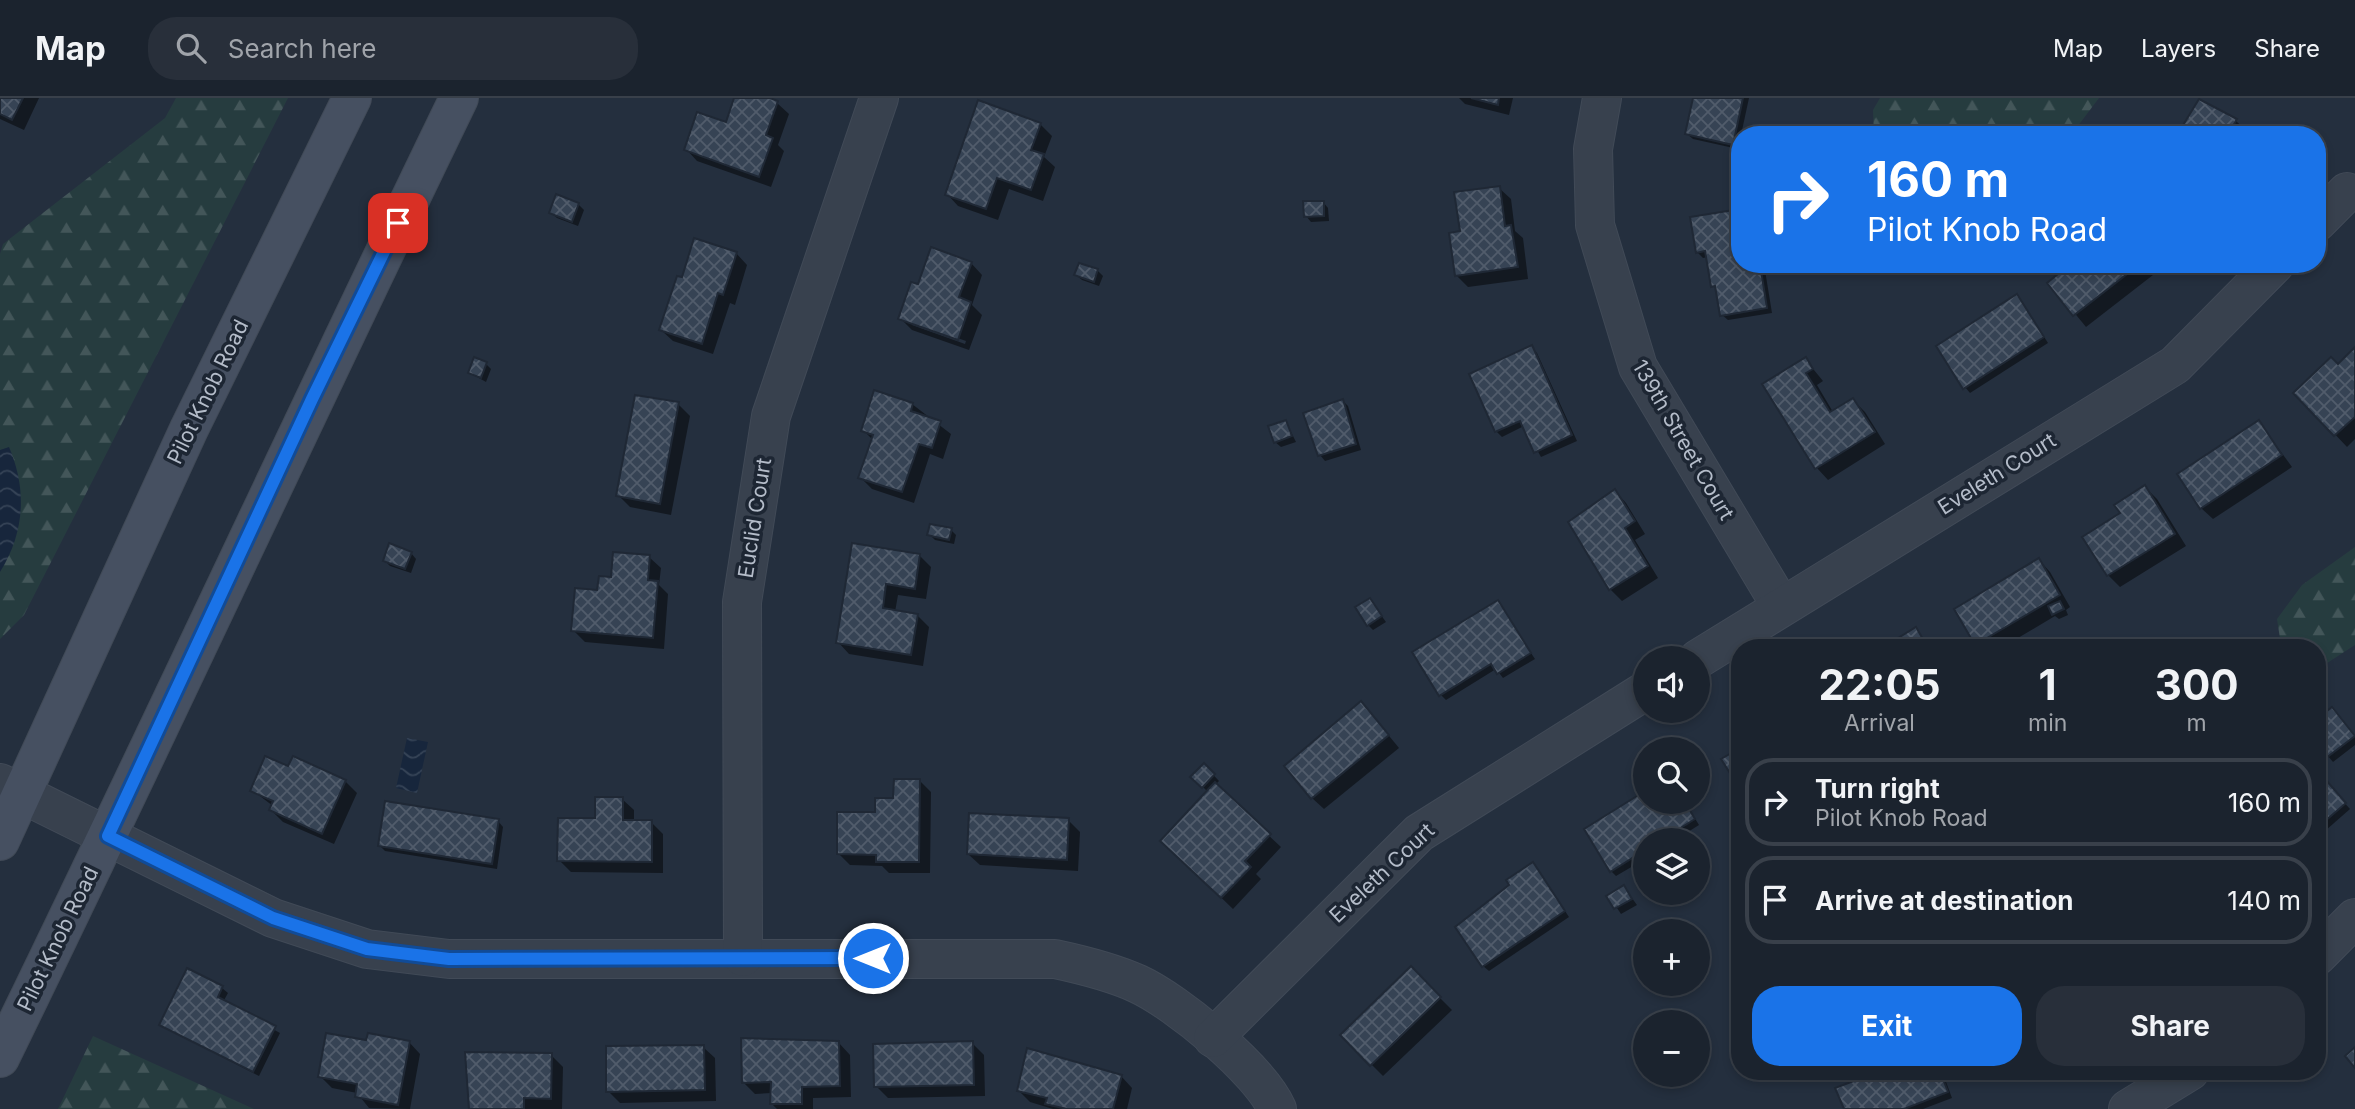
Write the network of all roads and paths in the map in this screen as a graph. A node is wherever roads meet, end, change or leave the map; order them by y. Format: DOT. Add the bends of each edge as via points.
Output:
graph roads {
  1 [pos="352,98"];
  2 [pos="459,98"];
  3 [pos="879,98"];
  4 [pos="1602,98"];
  5 [pos="2347,192"];
  6 [pos="2326,213"];
  7 [pos="2266,273"];
  8 [pos="1781,607"];
  9 [pos="1710,651"];
  10 [pos="1633,698"];
  11 [pos="10,788"];
  12 [pos="108,836"];
  13 [pos="0,841"];
  14 [pos="2355,918"];
  15 [pos="2326,947"];
  16 [pos="743,957"];
  17 [pos="1213,1038"];
  18 [pos="0,1058"];
  19 [pos="2175,1080"];
  20 [pos="1277,1109"];
  21 [pos="2128,1109"];
  1 -- 11 [label="main road, Pilot Knob Road"];
  2 -- 12 [label="main road, Pilot Knob Road"];
  3 -- 16 [label="street, Euclid Court" via="771,416 742,602"];
  4 -- 8 [label="street, 139th Street Court" via="1593,149 1595,225 1638,367"];
  5 -- 6 [label="street"];
  7 -- 8 [label="street, Eveleth Court" via="2175,365"];
  8 -- 9 [label="street, Eveleth Court"];
  10 -- 17 [label="street, Eveleth Court" via="1419,832"];
  11 -- 12 [label="street"];
  11 -- 13 [label="main road, Pilot Knob Road"];
  12 -- 16 [label="street" via="273,918 367,949 449,959"];
  12 -- 18 [label="main road, Pilot Knob Road"];
  14 -- 15 [label="street"];
  16 -- 17 [label="street" via="1055,959 1139,984"];
  17 -- 20 [label="street" via="1240,1060"];
  19 -- 21 [label="street"];
}
